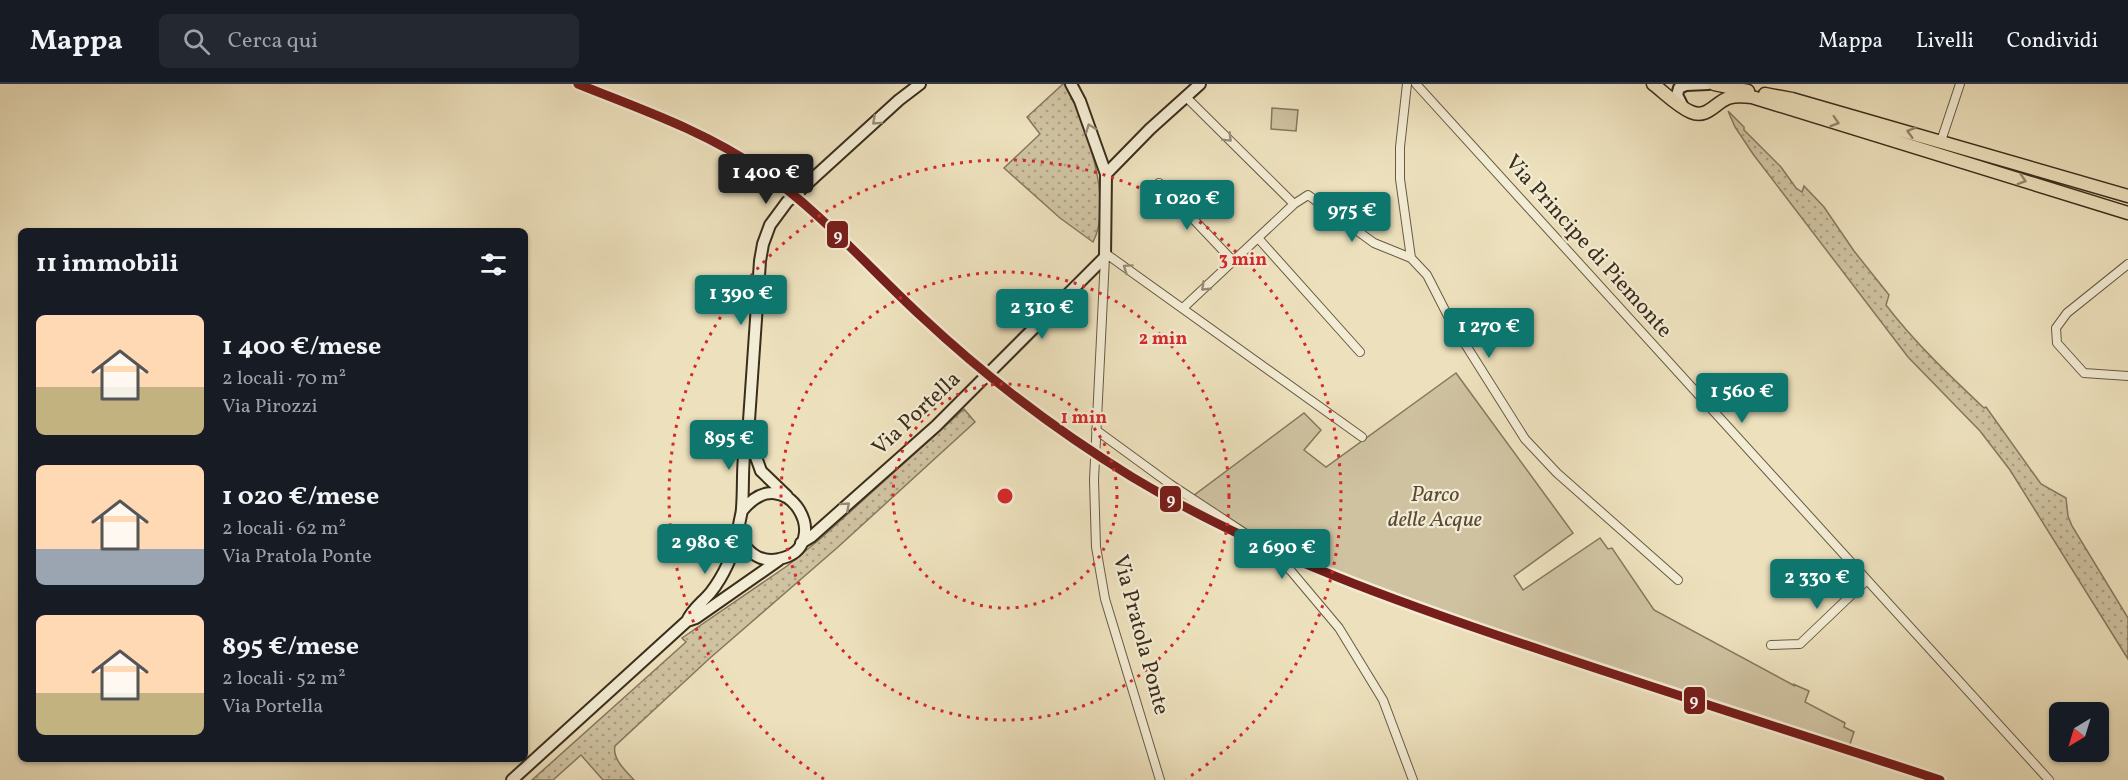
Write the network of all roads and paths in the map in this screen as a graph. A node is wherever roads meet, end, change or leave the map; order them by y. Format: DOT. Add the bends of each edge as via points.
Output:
graph roads {
  1 [pos="920,84"];
  2 [pos="1071,84"];
  3 [pos="1200,84"];
  4 [pos="1407,84"];
  5 [pos="1416,84"];
  6 [pos="1653,84"];
  7 [pos="1662,84"];
  8 [pos="1708,84"];
  9 [pos="1714,84"];
  10 [pos="1960,84"];
  11 [pos="1186,97"];
  12 [pos="1678,104"];
  13 [pos="1941,141"];
  14 [pos="1106,174"];
  15 [pos="1159,183"];
  16 [pos="2128,196"];
  17 [pos="1294,204"];
  18 [pos="2128,213"];
  19 [pos="1258,238"];
  20 [pos="1105,255"];
  21 [pos="1411,258"];
  22 [pos="1233,261"];
  23 [pos="2128,264"];
  24 [pos="1183,308"];
  25 [pos="1360,352"];
  26 [pos="2128,376"];
  27 [pos="1096,430"];
  28 [pos="748,435"];
  29 [pos="1362,437"];
  30 [pos="789,498"];
  31 [pos="742,511"];
  32 [pos="739,532"];
  33 [pos="801,543"];
  34 [pos="781,559"];
  35 [pos="1678,580"];
  36 [pos="1867,580"];
  37 [pos="687,621"];
  38 [pos="1771,645"];
  39 [pos="512,780"];
  40 [pos="1160,780"];
  41 [pos="1413,780"];
  42 [pos="2049,780"];
  1 -- 28 [label="main road, Via Portella, one-way" via="787,202 770,225 759,271"];
  14 -- 2 [label="main road, Via Pratola Ponte, one-way"];
  3 -- 11 [label="main road"];
  4 -- 21 [label="street" via="1400,179"];
  5 -- 36 [label="street, Via Principe di Piemonte"];
  6 -- 12 [label="main road"];
  7 -- 12 [label="main road"];
  8 -- 12 [label="main road" via="1679,88"];
  13 -- 9 [label="main road, one-way" via="1792,99"];
  10 -- 13 [label="street"];
  11 -- 14 [label="main road"];
  11 -- 17 [label="street, one-way"];
  12 -- 18 [label="main road, one-way" via="1694,113 1703,113 1726,99 1752,97"];
  13 -- 16 [label="main road"];
  14 -- 20 [label="main road, Via Pratola Ponte"];
  15 -- 22 [label="street"];
  17 -- 19 [label="street"];
  17 -- 21 [label="street" via="1308,195 1374,243"];
  19 -- 22 [label="street"];
  19 -- 25 [label="street"];
  24 -- 20 [label="street, one-way"];
  20 -- 27 [label="street, Via Pratola Ponte"];
  33 -- 20 [label="main road, Via Portella, one-way" via="958,403"];
  21 -- 35 [label="street" via="1427,276 1525,439 1557,473"];
  22 -- 24 [label="street, one-way"];
  23 -- 26 [label="street" via="2067,313 2056,327 2057,343 2084,373"];
  24 -- 29 [label="street"];
  27 -- 40 [label="street, Via Pratola Ponte" via="1096,547 1103,588"];
  27 -- 41 [label="street" via="1252,538 1291,571 1339,628 1383,700"];
  28 -- 30 [label="main road" via="760,471"];
  28 -- 31 [label="main road, Via Portella"];
  30 -- 31 [label="main road" via="779,494 759,496"];
  30 -- 33 [label="main road" via="803,515"];
  31 -- 32 [label="main road, Via Portella"];
  32 -- 34 [label="main road" via="750,552 758,557"];
  32 -- 37 [label="main road, Via Portella" via="725,571"];
  33 -- 34 [label="main road, Via Portella"];
  34 -- 37 [label="main road, Via Portella"];
  36 -- 38 [label="street" via="1800,644"];
  36 -- 42 [label="street, Via Principe di Piemonte"];
  37 -- 39 [label="main road, Via Portella"];
}
